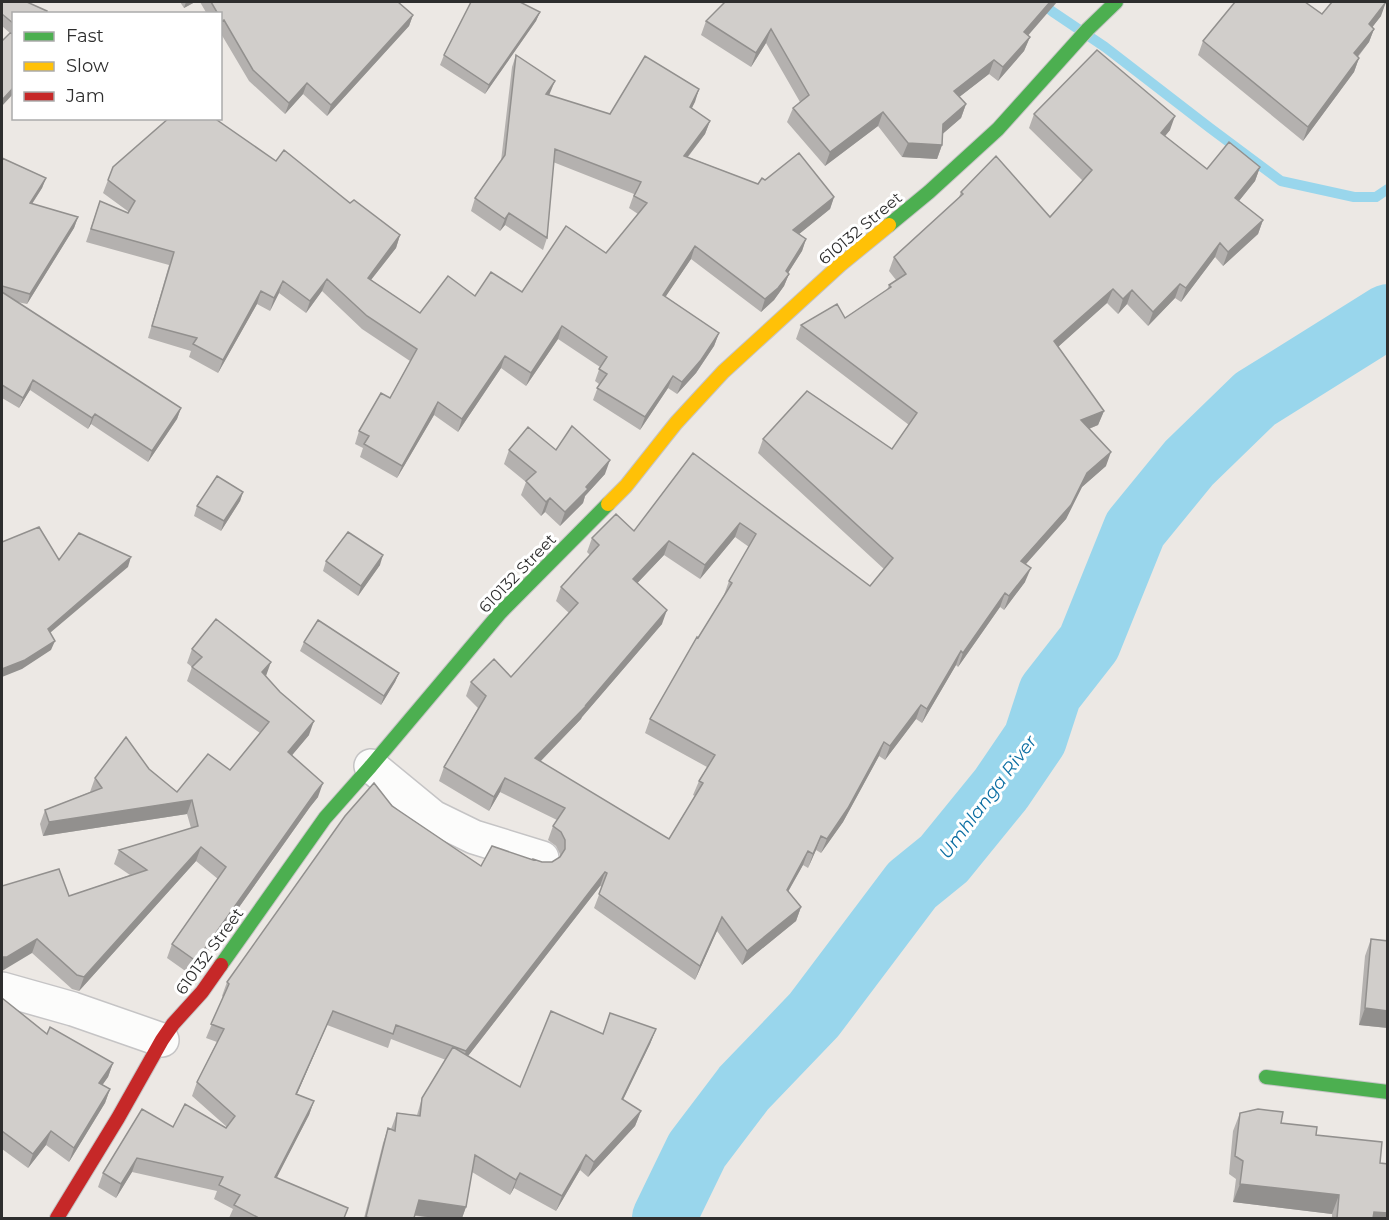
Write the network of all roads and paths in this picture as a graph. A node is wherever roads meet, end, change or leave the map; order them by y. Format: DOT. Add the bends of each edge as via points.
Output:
graph roads {
  1 [pos="1116,2"];
  2 [pos="371,766"];
  3 [pos="542,858"];
  4 [pos="2,989"];
  5 [pos="162,1040"];
  6 [pos="1266,1077"];
  7 [pos="1388,1092"];
  8 [pos="58,1217"];
  1 -- 2 [label="street, 610132 Street" via="998,129 929,192 840,264 723,372 626,486 500,613"];
  2 -- 3 [label="street" via="440,821 474,837"];
  2 -- 5 [label="street, 610132 Street" via="325,818 202,992"];
  4 -- 5 [label="street"];
  5 -- 8 [label="street, 610132 Street"];
  6 -- 7 [label="street"];
}
